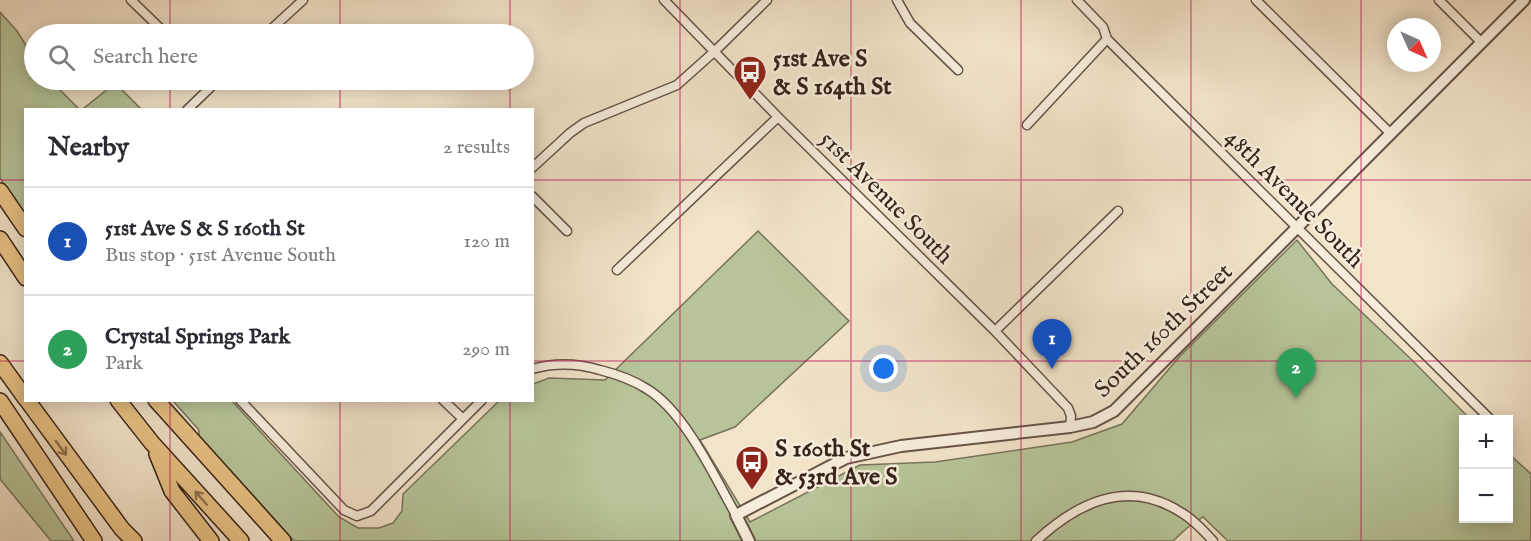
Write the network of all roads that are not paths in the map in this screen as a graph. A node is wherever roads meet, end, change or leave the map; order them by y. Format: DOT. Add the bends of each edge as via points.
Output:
graph roads {
  1 [pos="131,0"];
  2 [pos="303,0"];
  3 [pos="664,0"];
  4 [pos="766,0"];
  5 [pos="897,0"];
  6 [pos="1077,0"];
  7 [pos="1256,0"];
  8 [pos="1439,0"];
  9 [pos="1524,0"];
  10 [pos="156,24"];
  11 [pos="277,24"];
  12 [pos="1107,39"];
  13 [pos="1481,42"];
  14 [pos="715,51"];
  15 [pos="958,70"];
  16 [pos="206,90"];
  17 [pos="189,108"];
  18 [pos="778,117"];
  19 [pos="1027,125"];
  20 [pos="1391,134"];
  21 [pos="534,166"];
  22 [pos="0,191"];
  23 [pos="534,198"];
  24 [pos="1118,211"];
  25 [pos="24,226"];
  26 [pos="1296,227"];
  27 [pos="567,231"];
  28 [pos="0,239"];
  29 [pos="617,270"];
  30 [pos="24,275"];
  31 [pos="995,331"];
  32 [pos="0,363"];
  33 [pos="534,369"];
  34 [pos="24,397"];
  35 [pos="0,401"];
  36 [pos="27,402"];
  37 [pos="120,402"];
  38 [pos="158,402"];
  39 [pos="242,402"];
  40 [pos="445,402"];
  41 [pos="480,402"];
  42 [pos="1486,415"];
  43 [pos="463,419"];
  44 [pos="1070,427"];
  45 [pos="152,443"];
  46 [pos="736,515"];
  47 [pos="96,541"];
  48 [pos="134,541"];
  49 [pos="211,541"];
  50 [pos="241,541"];
  51 [pos="283,541"];
  52 [pos="749,541"];
  53 [pos="1036,541"];
  54 [pos="1213,541"];
  1 -- 10 [label="street"];
  2 -- 11 [label="street"];
  3 -- 14 [label="street, 51st Avenue South"];
  4 -- 14 [label="street"];
  5 -- 15 [label="street" via="910,23"];
  6 -- 12 [label="street, 48th Avenue South" via="1103,27"];
  7 -- 20 [label="street"];
  8 -- 13 [label="street"];
  9 -- 13 [label="street, South 160th Street"];
  12 -- 19 [label="street"];
  12 -- 26 [label="street, 48th Avenue South"];
  13 -- 20 [label="street, South 160th Street"];
  14 -- 18 [label="street, 51st Avenue South"];
  14 -- 21 [label="street" via="677,85 584,123"];
  16 -- 17 [label="street"];
  18 -- 29 [label="street"];
  18 -- 31 [label="street, 51st Avenue South"];
  20 -- 26 [label="street, South 160th Street"];
  22 -- 25 [label="highway"];
  23 -- 27 [label="street"];
  24 -- 31 [label="street"];
  26 -- 42 [label="street, 48th Avenue South"];
  26 -- 44 [label="street, South 160th Street" via="1122,404 1093,422"];
  28 -- 30 [label="highway"];
  31 -- 44 [label="street, 51st Avenue South" via="1068,408"];
  32 -- 34 [label="highway"];
  33 -- 46 [label="street" via="565,363 581,365 613,373 647,389 680,422"];
  35 -- 47 [label="highway"];
  36 -- 48 [label="highway, one-way"];
  37 -- 45 [label="highway"];
  38 -- 51 [label="highway"];
  39 -- 43 [label="street" via="344,510 357,516 370,511"];
  40 -- 43 [label="street"];
  41 -- 43 [label="street"];
  44 -- 46 [label="street, South 160th Street" via="901,446 846,458"];
  45 -- 49 [label="highway" via="172,491"];
  50 -- 45 [label="highway, one-way"];
  46 -- 52 [label="street"];
  53 -- 54 [label="street" via="1083,506 1118,497 1148,499 1182,513"];
}
